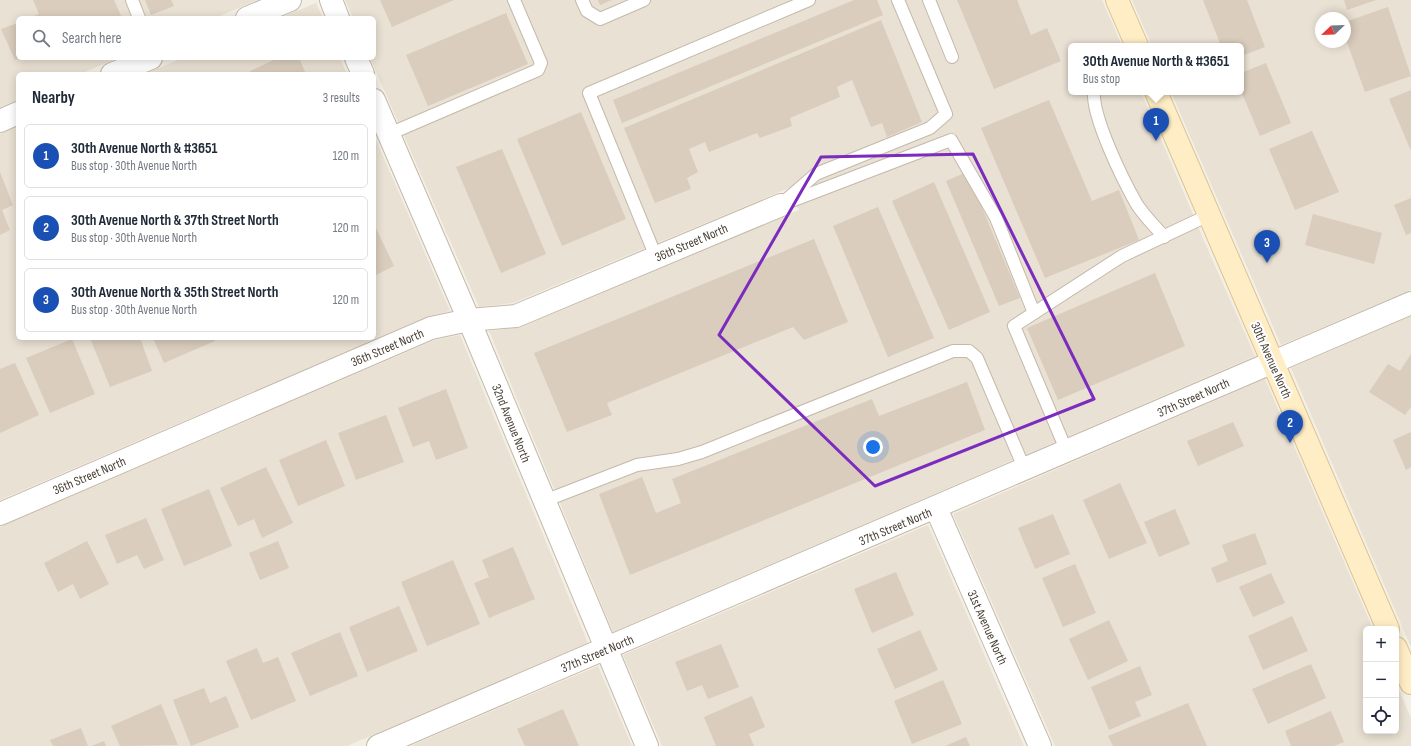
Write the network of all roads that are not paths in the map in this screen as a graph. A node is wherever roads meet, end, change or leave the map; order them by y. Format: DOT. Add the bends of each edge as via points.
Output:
graph roads {
  1 [pos="132,0"];
  2 [pos="290,0"];
  3 [pos="330,0"];
  4 [pos="514,0"];
  5 [pos="582,0"];
  6 [pos="644,0"];
  7 [pos="809,0"];
  8 [pos="898,0"];
  9 [pos="929,0"];
  10 [pos="1117,0"];
  11 [pos="138,16"];
  12 [pos="252,16"];
  13 [pos="337,16"];
  14 [pos="1136,43"];
  15 [pos="952,57"];
  16 [pos="146,60"];
  17 [pos="357,60"];
  18 [pos="117,72"];
  19 [pos="362,72"];
  20 [pos="1094,95"];
  21 [pos="1157,95"];
  22 [pos="376,105"];
  23 [pos="16,114"];
  24 [pos="0,120"];
  25 [pos="389,134"];
  26 [pos="781,205"];
  27 [pos="1209,215"];
  28 [pos="1164,237"];
  29 [pos="656,257"];
  30 [pos="1411,303"];
  31 [pos="1034,313"];
  32 [pos="469,320"];
  33 [pos="1273,362"];
  34 [pos="1067,452"];
  35 [pos="1025,470"];
  36 [pos="544,501"];
  37 [pos="936,508"];
  38 [pos="0,514"];
  39 [pos="1387,626"];
  40 [pos="606,649"];
  41 [pos="1399,655"];
  42 [pos="1411,683"];
  43 [pos="378,746"];
  44 [pos="647,746"];
  45 [pos="1040,746"];
  1 -- 11 [label="lane"];
  2 -- 12 [label="street"];
  3 -- 13 [label="street"];
  4 -- 25 [label="lane" via="541,63 538,70"];
  5 -- 6 [label="lane" via="587,11 600,19"];
  7 -- 29 [label="lane" via="590,92"];
  8 -- 26 [label="lane" via="946,114 930,128 816,174"];
  9 -- 15 [label="lane"];
  10 -- 14 [label="street"];
  16 -- 18 [label="street"];
  17 -- 19 [label="street"];
  20 -- 28 [label="lane" via="1093,103 1107,142 1137,204"];
  21 -- 27 [label="street, 30th Avenue North"];
  22 -- 25 [label="street, 32nd Avenue North"];
  23 -- 24 [label="street"];
  25 -- 32 [label="street, 32nd Avenue North"];
  26 -- 29 [label="street, 36th Street North"];
  26 -- 31 [label="lane" via="951,140 996,218"];
  27 -- 28 [label="lane"];
  27 -- 33 [label="street, 30th Avenue North"];
  28 -- 31 [label="lane" via="1122,256"];
  29 -- 32 [label="street, 36th Street North" via="516,316"];
  30 -- 33 [label="street, 37th Street North"];
  31 -- 34 [label="lane" via="1014,326"];
  32 -- 36 [label="street, 32nd Avenue North"];
  32 -- 38 [label="street, 36th Street North" via="431,328"];
  33 -- 34 [label="street, 37th Street North"];
  33 -- 39 [label="street, 30th Avenue North"];
  34 -- 35 [label="street, 37th Street North"];
  35 -- 36 [label="lane" via="977,358 969,351 953,351 702,452 678,459 637,465"];
  35 -- 37 [label="street, 37th Street North"];
  36 -- 40 [label="street, 32nd Avenue North"];
  37 -- 40 [label="street, 37th Street North"];
  37 -- 45 [label="street, 31st Avenue North"];
  40 -- 43 [label="street, 37th Street North"];
  40 -- 44 [label="street, 32nd Avenue North"];
  41 -- 42 [label="street"];
}
